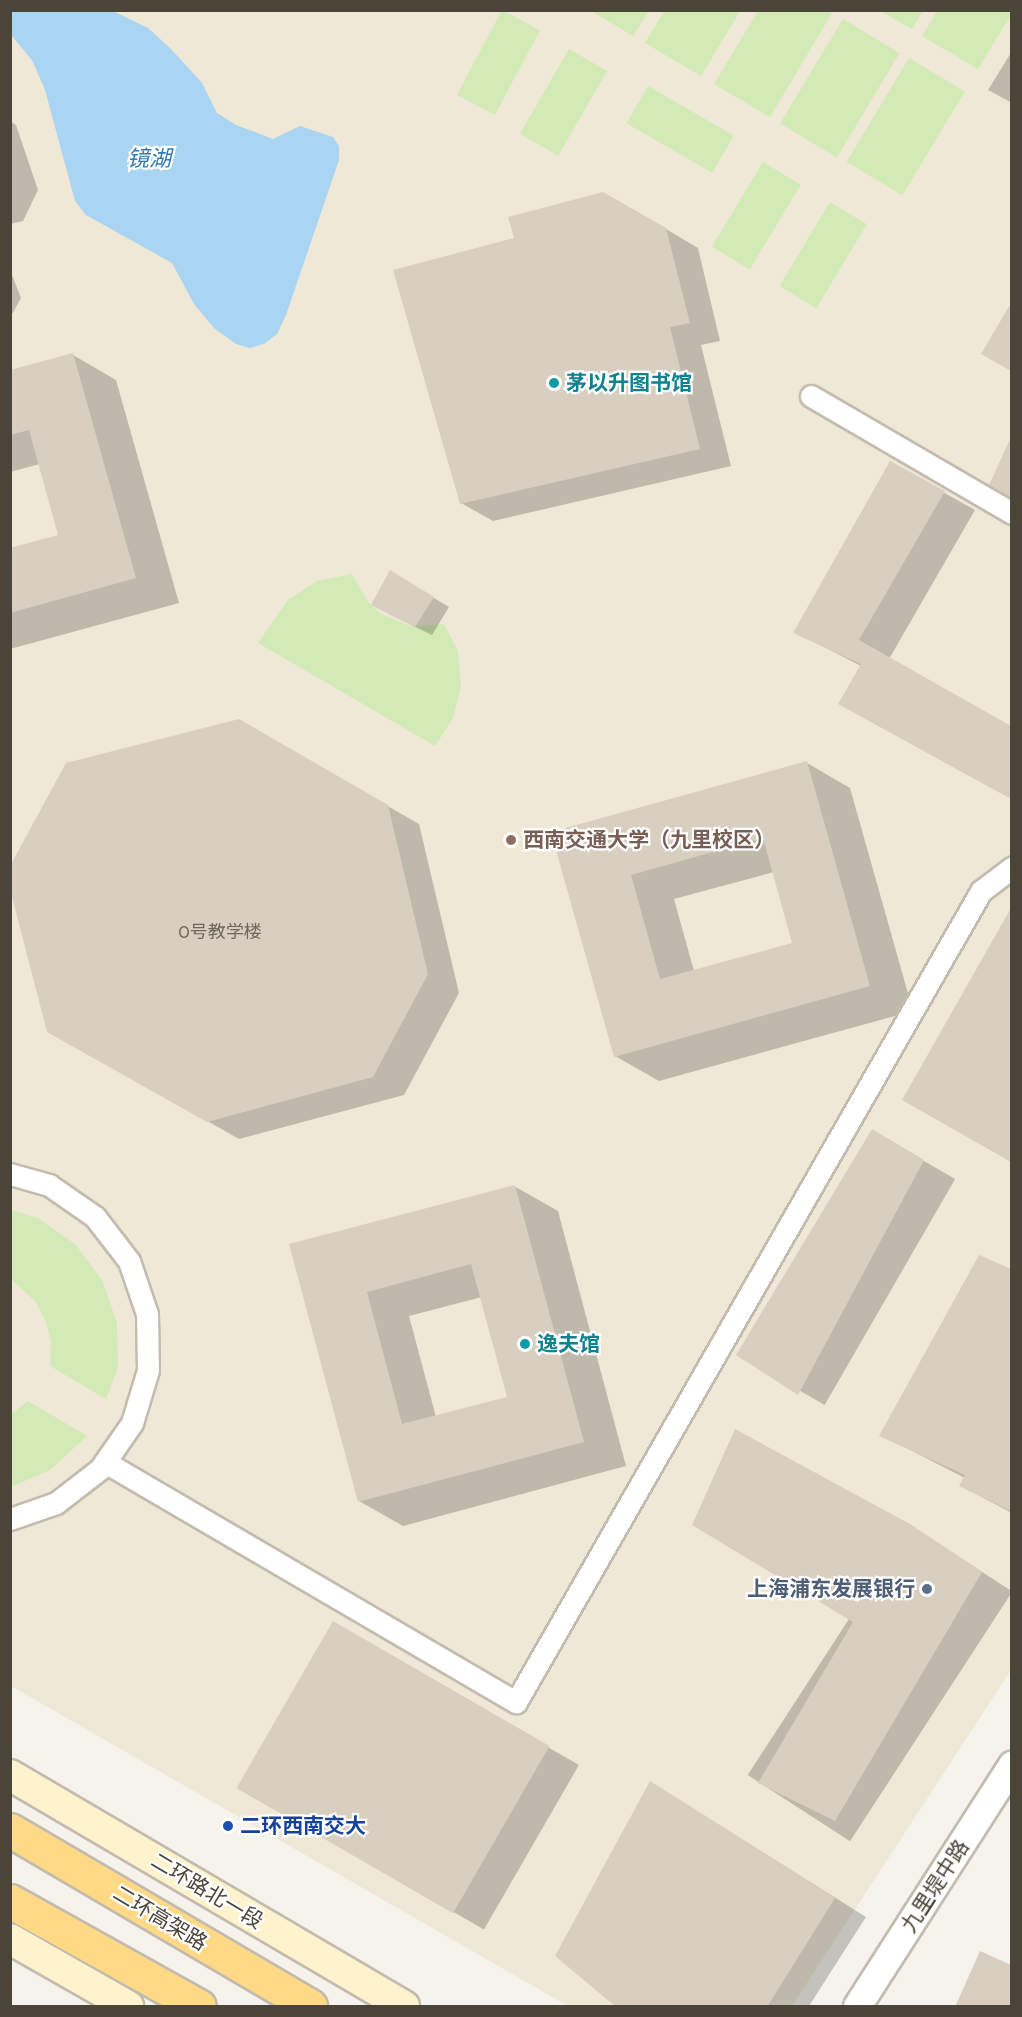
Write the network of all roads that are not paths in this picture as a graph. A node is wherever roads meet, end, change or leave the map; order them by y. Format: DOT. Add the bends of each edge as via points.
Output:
graph roads {
  1 [pos="811,396"];
  2 [pos="1011,513"];
  3 [pos="1011,868"];
  4 [pos="10,1174"];
  5 [pos="105,1462"];
  6 [pos="10,1519"];
  7 [pos="1011,1765"];
  8 [pos="10,1775"];
  9 [pos="10,1830"];
  10 [pos="10,1901"];
  11 [pos="10,1940"];
  12 [pos="128,2007"];
  13 [pos="199,2007"];
  14 [pos="310,2007"];
  15 [pos="404,2007"];
  16 [pos="857,2007"];
  1 -- 2 [label="street"];
  3 -- 5 [label="street" via="981,891 516,1702"];
  4 -- 5 [label="street" via="49,1185 95,1217 129,1262 147,1314 148,1370 132,1424"];
  5 -- 6 [label="street" via="56,1503"];
  7 -- 16 [label="street, 九里堤中路"];
  8 -- 15 [label="main road, 二环路北一段"];
  9 -- 14 [label="highway, 二环高架路"];
  10 -- 13 [label="highway"];
  11 -- 12 [label="main road"];
}
